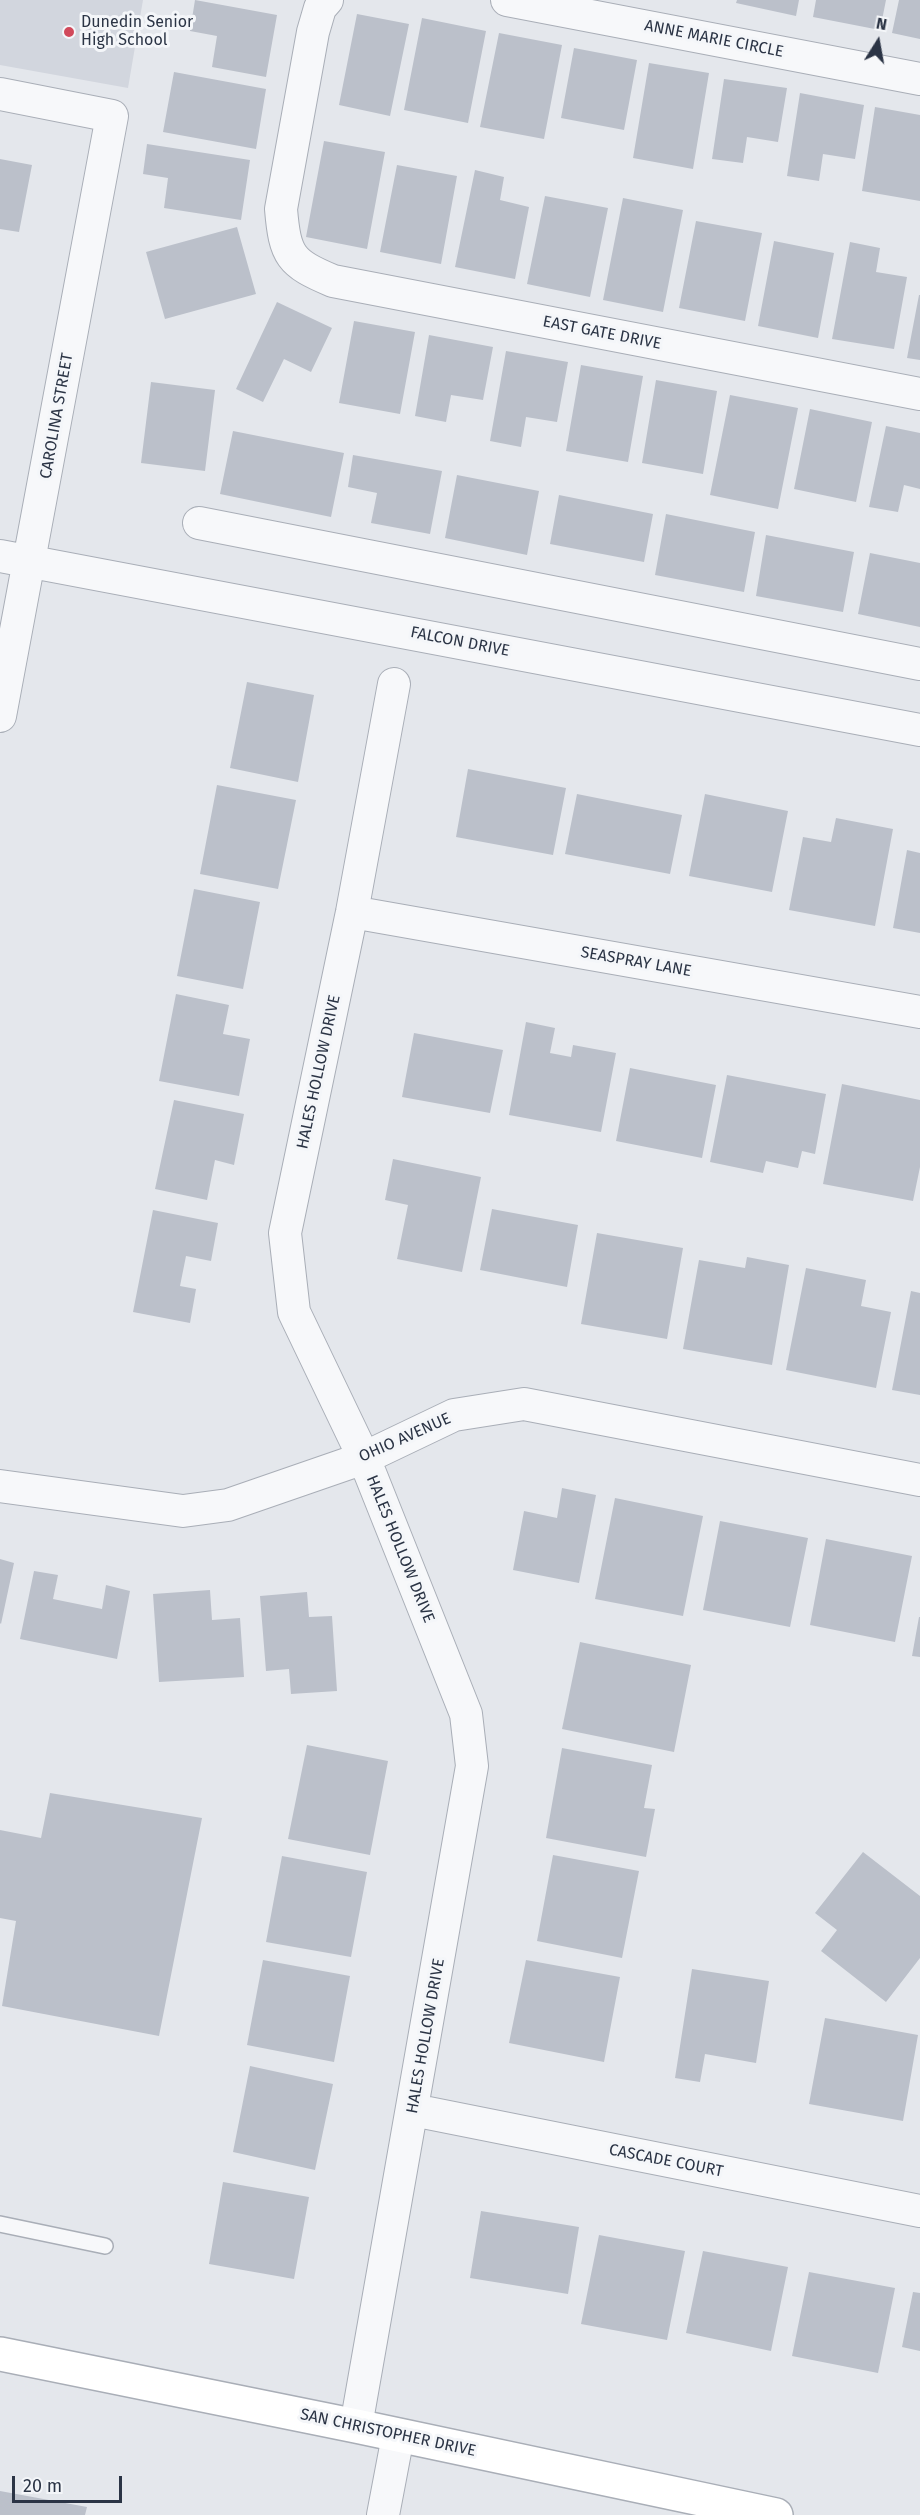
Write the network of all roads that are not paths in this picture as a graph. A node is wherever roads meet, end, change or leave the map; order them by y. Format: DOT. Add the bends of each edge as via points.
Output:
graph roads {
  1 [pos="327,0"];
  2 [pos="507,0"];
  3 [pos="920,79"];
  4 [pos="0,94"];
  5 [pos="920,394"];
  6 [pos="200,523"];
  7 [pos="0,556"];
  8 [pos="30,562"];
  9 [pos="920,664"];
  10 [pos="394,684"];
  11 [pos="0,716"];
  12 [pos="920,730"];
  13 [pos="352,912"];
  14 [pos="920,1012"];
  15 [pos="364,1458"];
  16 [pos="920,1480"];
  17 [pos="0,1486"];
  18 [pos="413,2110"];
  19 [pos="920,2211"];
  20 [pos="0,2224"];
  21 [pos="105,2246"];
  22 [pos="0,2354"];
  23 [pos="356,2426"];
  24 [pos="399,2436"];
  25 [pos="383,2515"];
  26 [pos="776,2515"];
  1 -- 5 [label="street, EAST GATE DRIVE" via="320,8 314,32 281,209 283,236 290,255 305,269 333,281"];
  2 -- 3 [label="street, ANNE MARIE CIRCLE"];
  4 -- 8 [label="street, CAROLINA STREET" via="112,116"];
  6 -- 9 [label="street"];
  7 -- 8 [label="street, FALCON DRIVE"];
  8 -- 11 [label="street, CAROLINA STREET"];
  8 -- 12 [label="street, FALCON DRIVE"];
  10 -- 13 [label="street, HALES HOLLOW DRIVE"];
  13 -- 14 [label="street, SEASPRAY LANE"];
  13 -- 15 [label="street, HALES HOLLOW DRIVE" via="285,1233 294,1312"];
  15 -- 16 [label="street, OHIO AVENUE" via="454,1415 524,1404"];
  15 -- 17 [label="street, OHIO AVENUE" via="228,1505 183,1510"];
  15 -- 18 [label="street, HALES HOLLOW DRIVE" via="466,1714 472,1766"];
  18 -- 19 [label="street, CASCADE COURT"];
  18 -- 23 [label="street, HALES HOLLOW DRIVE"];
  20 -- 21 [label="lane"];
  22 -- 23 [label="street, SAN CHRISTOPHER DRIVE"];
  23 -- 24 [label="street, SAN CHRISTOPHER DRIVE"];
  24 -- 25 [label="street"];
  24 -- 26 [label="street, SAN CHRISTOPHER DRIVE"];
}
